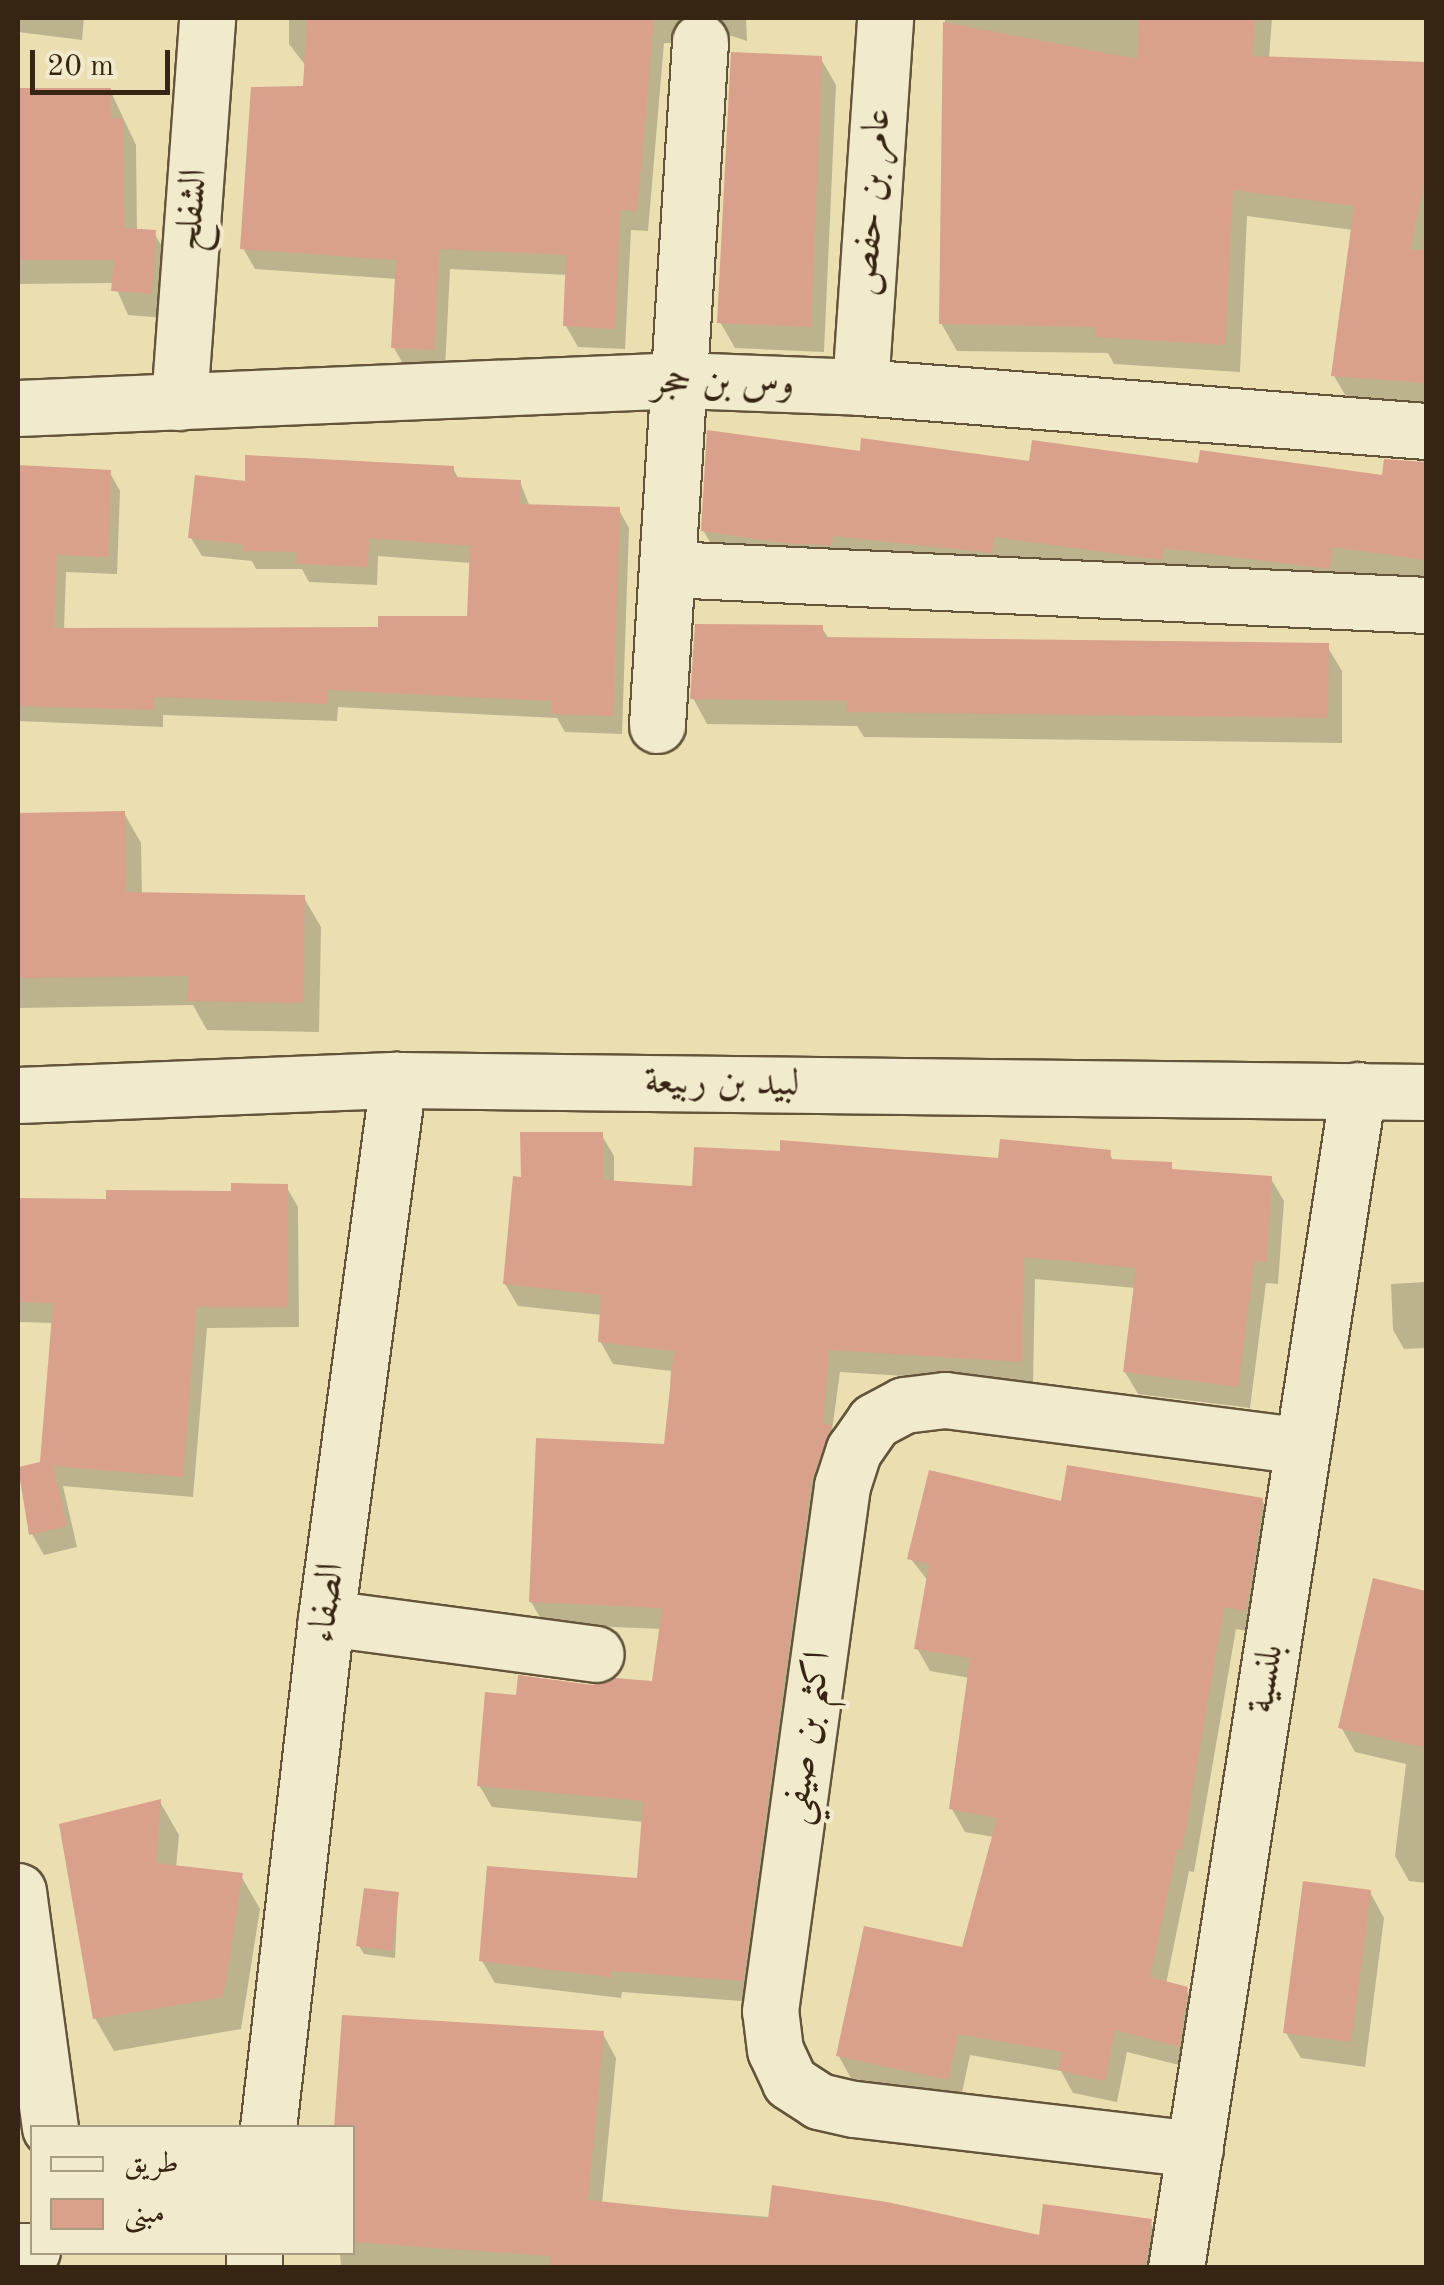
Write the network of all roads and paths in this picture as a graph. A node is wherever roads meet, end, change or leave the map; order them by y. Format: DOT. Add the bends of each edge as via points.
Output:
graph roads {
  1 [pos="207,18"];
  2 [pos="885,18"];
  3 [pos="700,41"];
  4 [pos="681,380"];
  5 [pos="860,387"];
  6 [pos="179,402"];
  7 [pos="18,408"];
  8 [pos="1426,431"];
  9 [pos="669,569"];
  10 [pos="1426,605"];
  11 [pos="657,726"];
  12 [pos="398,1080"];
  13 [pos="1358,1090"];
  14 [pos="1426,1092"];
  15 [pos="18,1095"];
  16 [pos="1303,1446"];
  17 [pos="326,1618"];
  18 [pos="596,1654"];
  19 [pos="18,1891"];
  20 [pos="50,2125"];
  21 [pos="268,2125"];
  22 [pos="1194,2149"];
  23 [pos="1176,2268"];
  1 -- 6 [label="street, الشفلح"];
  2 -- 5 [label="street, عامر بن حفص"];
  3 -- 4 [label="street"];
  4 -- 5 [label="street, وس بن حجر"];
  4 -- 6 [label="street, وس بن حجر"];
  4 -- 9 [label="street"];
  5 -- 8 [label="street, وس بن حجر"];
  6 -- 7 [label="street, وس بن حجر"];
  9 -- 10 [label="street"];
  9 -- 11 [label="street"];
  12 -- 13 [label="street, لبيد بن ربيعة"];
  12 -- 15 [label="street, لبيد بن ربيعة"];
  12 -- 17 [label="street, الصفاء"];
  13 -- 14 [label="street, لبيد بن ربيعة"];
  13 -- 16 [label="street, بلنسية"];
  16 -- 22 [label="street, بلنسية"];
  16 -- 22 [label="street, اكثم بن صيفي" via="945,1400 904,1405 874,1421 854,1450 842,1486 770,2011 790,2082 819,2101 853,2110"];
  17 -- 18 [label="street"];
  17 -- 21 [label="street, الصفاء"];
  19 -- 20 [label="street"];
  22 -- 23 [label="street, بلنسية"];
}
